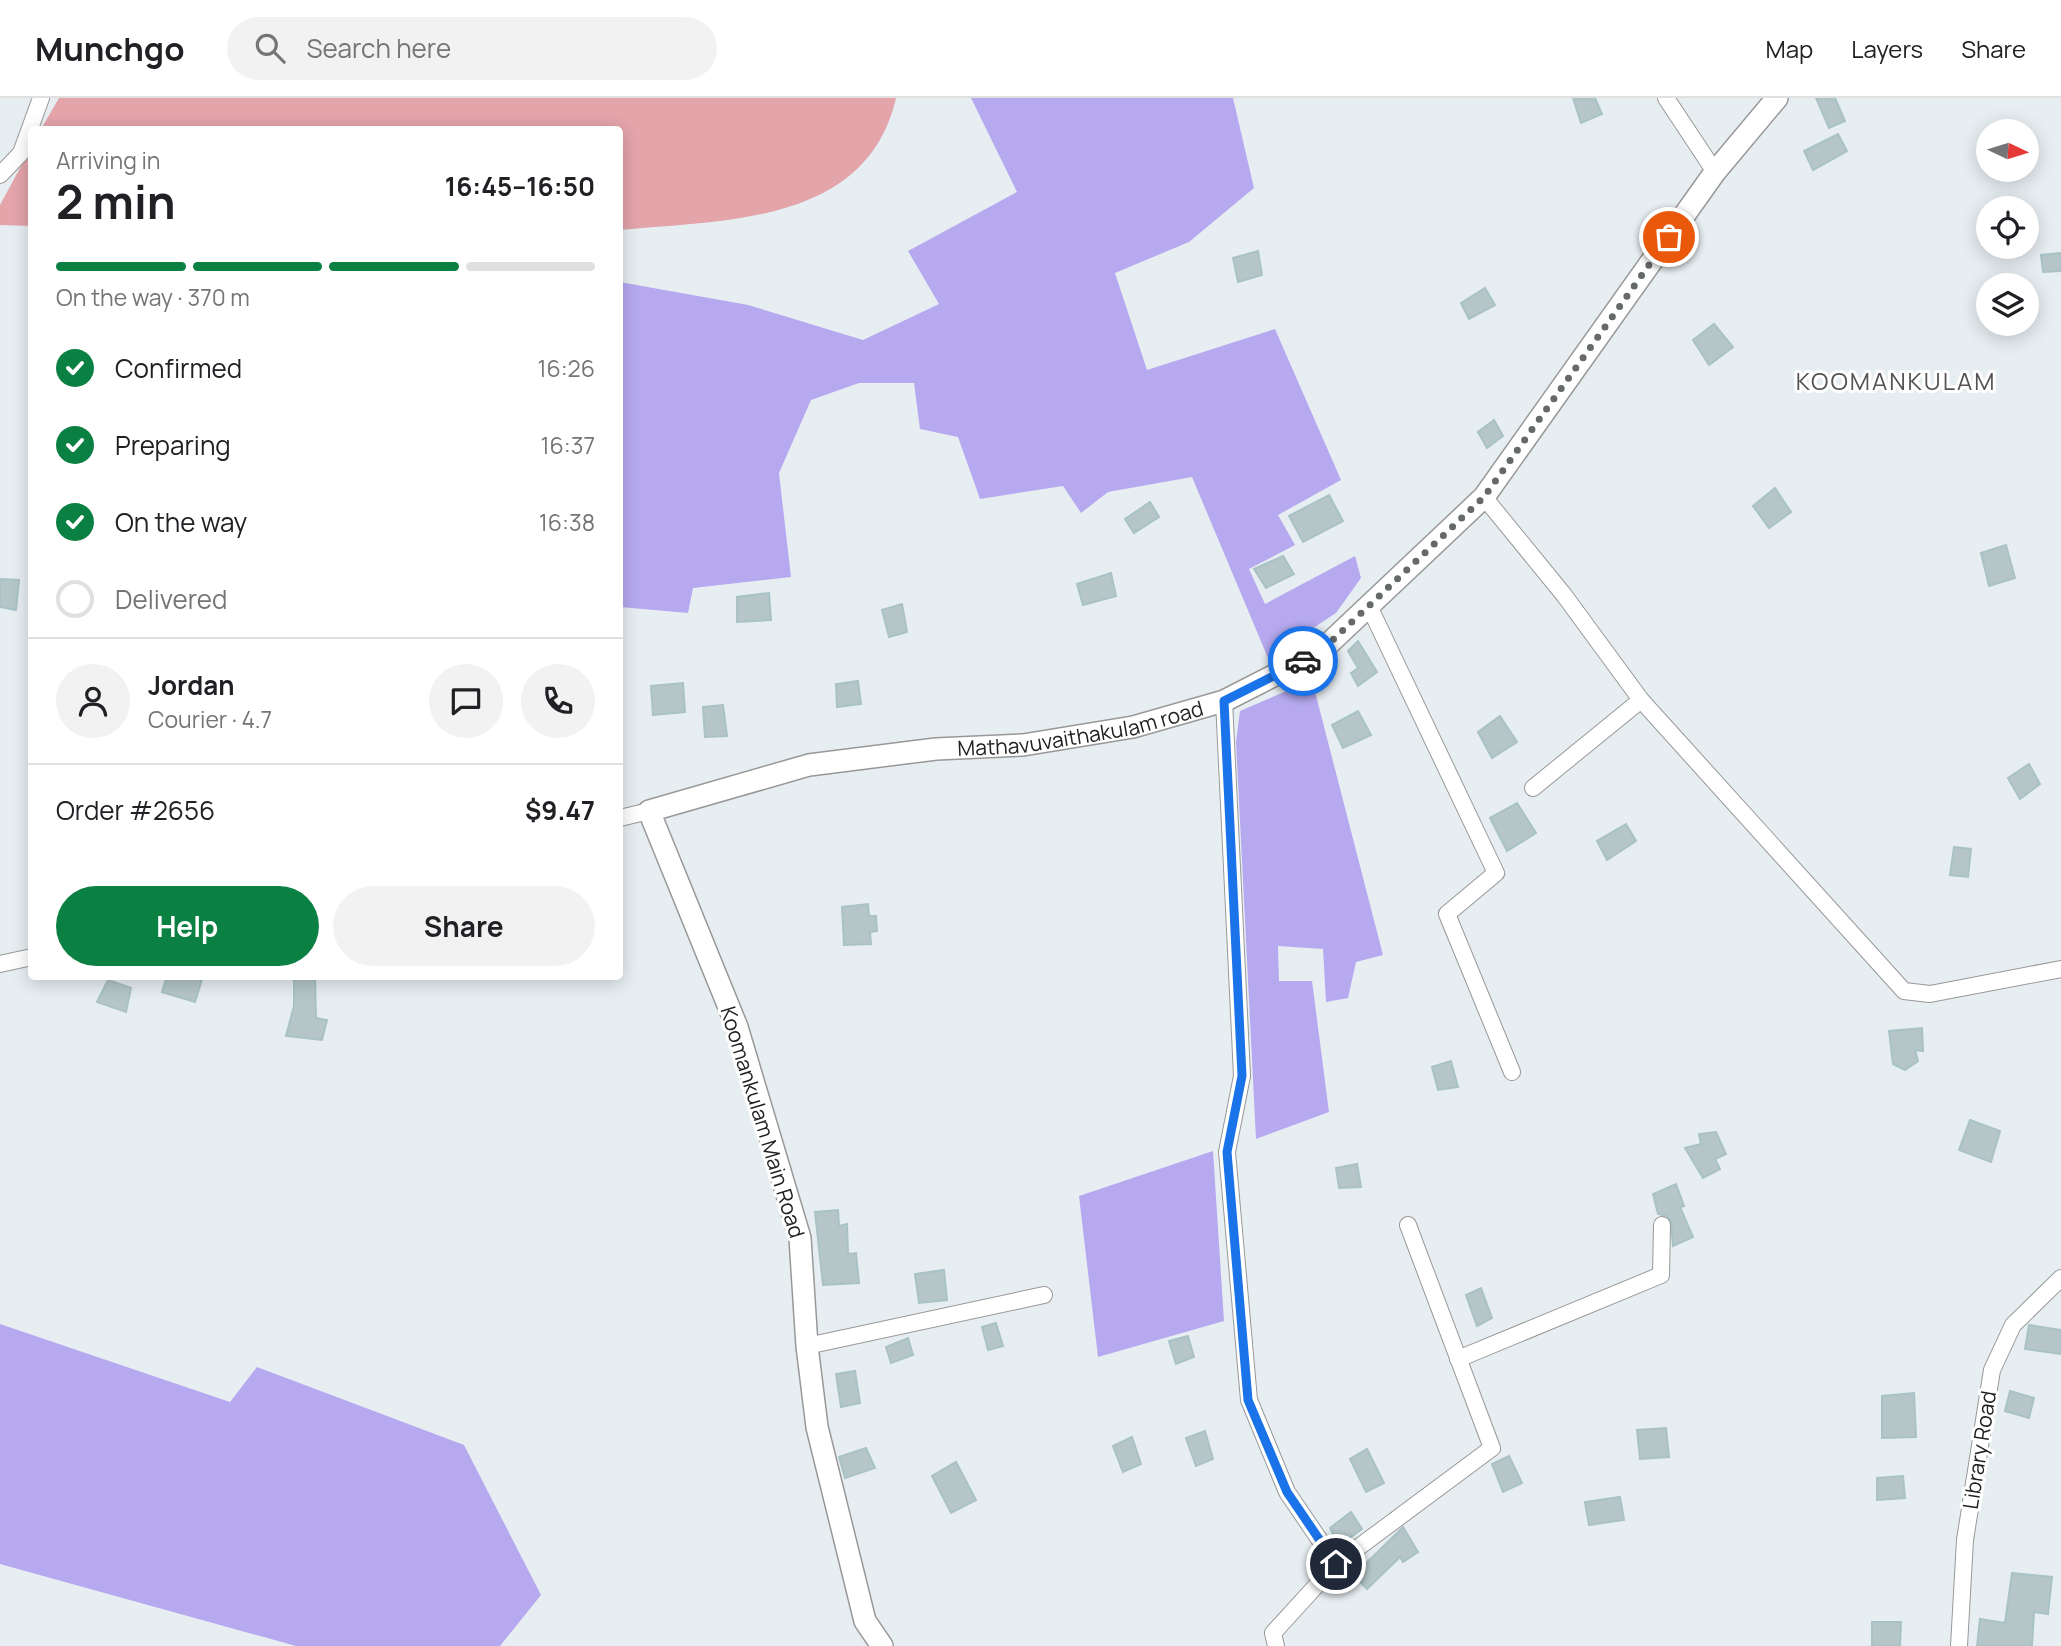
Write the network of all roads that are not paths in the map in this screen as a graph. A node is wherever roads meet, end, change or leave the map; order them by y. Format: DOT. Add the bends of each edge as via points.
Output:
graph roads {
  1 [pos="41,98"];
  2 [pos="1666,98"];
  3 [pos="1777,98"];
  4 [pos="31,126"];
  5 [pos="28,134"];
  6 [pos="1716,172"];
  7 [pos="0,175"];
  8 [pos="1484,497"];
  9 [pos="1369,606"];
  10 [pos="1641,700"];
  11 [pos="1224,701"];
  12 [pos="1533,788"];
  13 [pos="649,811"];
  14 [pos="623,817"];
  15 [pos="28,958"];
  16 [pos="0,964"];
  17 [pos="2061,969"];
  18 [pos="1512,1072"];
  19 [pos="1408,1225"];
  20 [pos="1662,1225"];
  21 [pos="2061,1278"];
  22 [pos="1044,1295"];
  23 [pos="807,1346"];
  24 [pos="1458,1359"];
  25 [pos="1336,1564"];
  26 [pos="882,1646"];
  27 [pos="1276,1646"];
  28 [pos="1959,1646"];
  1 -- 4 [label="street"];
  2 -- 6 [label="street"];
  3 -- 6 [label="street, Mathavuvaithakulam road"];
  5 -- 7 [label="street" via="21,153"];
  6 -- 8 [label="street, Mathavuvaithakulam road"];
  8 -- 9 [label="street, Mathavuvaithakulam road"];
  8 -- 10 [label="street" via="1564,594"];
  9 -- 11 [label="street, Mathavuvaithakulam road" via="1320,652"];
  9 -- 18 [label="street" via="1496,873 1447,914"];
  10 -- 12 [label="street"];
  10 -- 17 [label="street" via="1903,991 1930,994"];
  11 -- 13 [label="street, Mathavuvaithakulam road" via="1133,727 1023,745 936,749 809,765"];
  11 -- 25 [label="street" via="1242,1076 1227,1152 1248,1400 1287,1492"];
  13 -- 14 [label="street, Mathavuvaithakulam road"];
  13 -- 23 [label="street, Koomankulam Main Road" via="737,1027 800,1238"];
  15 -- 16 [label="street"];
  19 -- 24 [label="street"];
  20 -- 24 [label="street" via="1661,1275"];
  21 -- 28 [label="street, Library Road" via="2013,1325 1992,1370 1965,1539"];
  22 -- 23 [label="street"];
  23 -- 26 [label="street, Koomankulam Main Road" via="817,1427 865,1621"];
  24 -- 25 [label="street" via="1492,1448"];
  25 -- 27 [label="street" via="1273,1633"];
}
